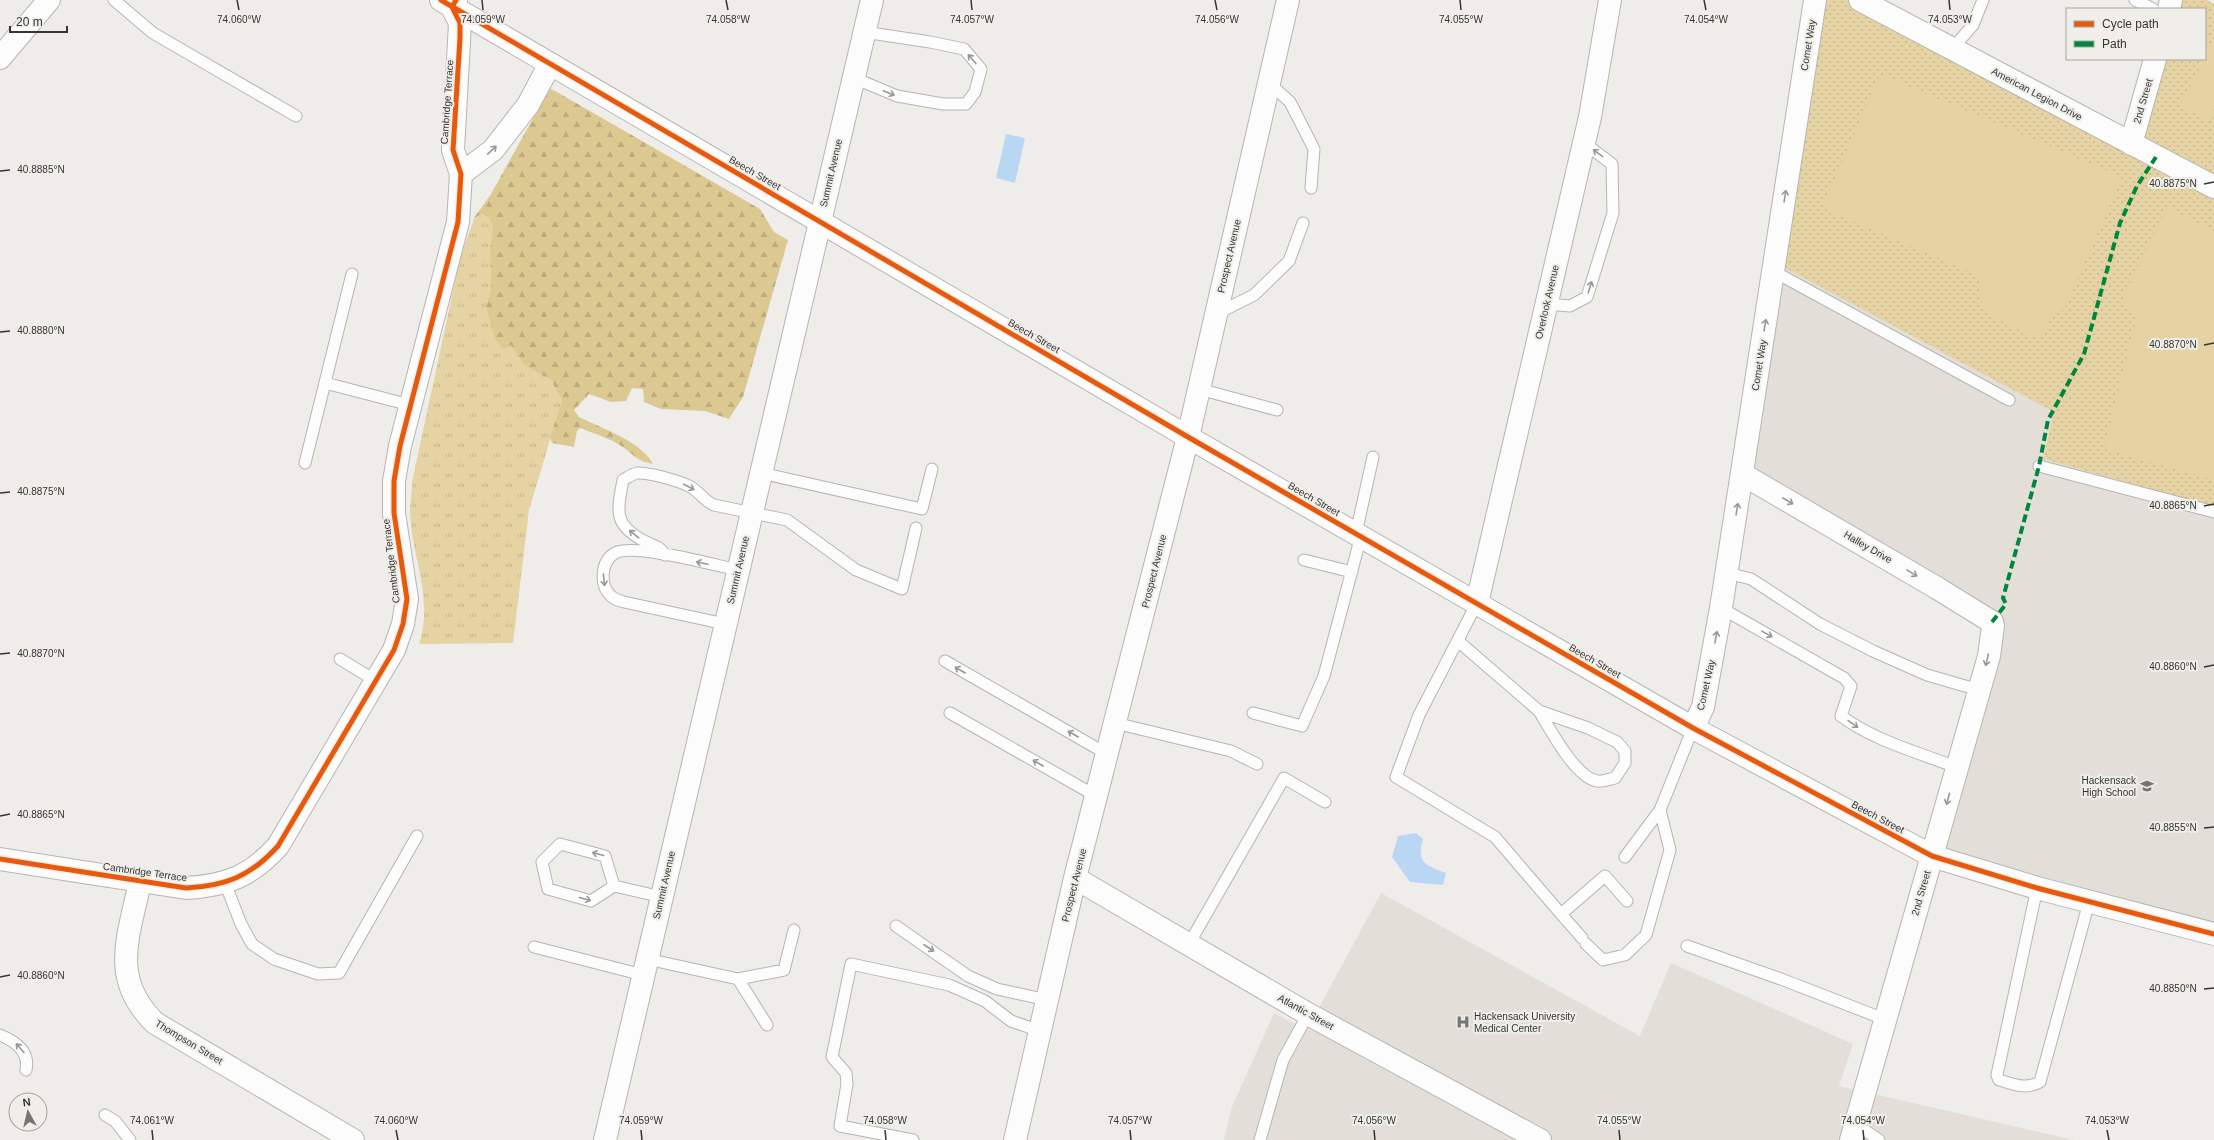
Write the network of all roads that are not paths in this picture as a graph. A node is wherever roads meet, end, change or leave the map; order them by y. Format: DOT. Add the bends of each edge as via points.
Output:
graph roads {
  1 [pos="49,0"];
  2 [pos="114,0"];
  3 [pos="872,0"];
  4 [pos="1288,0"];
  5 [pos="1610,0"];
  6 [pos="1815,0"];
  7 [pos="1860,0"];
  8 [pos="1983,0"];
  9 [pos="2135,0"];
  10 [pos="450,2"];
  11 [pos="2151,8"];
  12 [pos="864,32"];
  13 [pos="1952,49"];
  14 [pos="0,58"];
  15 [pos="2155,60"];
  16 [pos="550,64"];
  17 [pos="854,78"];
  18 [pos="1269,83"];
  19 [pos="296,116"];
  20 [pos="1584,143"];
  21 [pos="2131,144"];
  22 [pos="461,174"];
  23 [pos="2214,187"];
  24 [pos="1311,188"];
  25 [pos="820,222"];
  26 [pos="1303,223"];
  27 [pos="1773,271"];
  28 [pos="352,274"];
  29 [pos="1547,304"];
  30 [pos="1216,314"];
  31 [pos="325,383"];
  32 [pos="1199,389"];
  33 [pos="2009,400"];
  34 [pos="410,406"];
  35 [pos="1277,410"];
  36 [pos="1188,437"];
  37 [pos="1373,457"];
  38 [pos="305,463"];
  39 [pos="2039,466"];
  40 [pos="932,469"];
  41 [pos="761,473"];
  42 [pos="1742,474"];
  43 [pos="2214,512"];
  44 [pos="752,513"];
  45 [pos="916,528"];
  46 [pos="1359,535"];
  47 [pos="665,555"];
  48 [pos="1304,560"];
  49 [pos="738,570"];
  50 [pos="1352,572"];
  51 [pos="1727,573"];
  52 [pos="1477,603"];
  53 [pos="1721,608"];
  54 [pos="1992,622"];
  55 [pos="726,624"];
  56 [pos="1458,642"];
  57 [pos="340,659"];
  58 [pos="945,662"];
  59 [pos="376,681"];
  60 [pos="1979,690"];
  61 [pos="1539,711"];
  62 [pos="950,713"];
  63 [pos="1253,713"];
  64 [pos="1115,723"];
  65 [pos="1693,728"];
  66 [pos="1107,754"];
  67 [pos="1257,764"];
  68 [pos="1956,767"];
  69 [pos="1096,796"];
  70 [pos="1325,802"];
  71 [pos="1660,810"];
  72 [pos="417,836"];
  73 [pos="1932,856"];
  74 [pos="1625,857"];
  75 [pos="0,859"];
  76 [pos="1075,878"];
  77 [pos="140,882"];
  78 [pos="225,882"];
  79 [pos="614,886"];
  80 [pos="2037,888"];
  81 [pos="662,898"];
  82 [pos="1627,901"];
  83 [pos="2089,902"];
  84 [pos="1561,914"];
  85 [pos="896,926"];
  86 [pos="794,930"];
  87 [pos="2214,934"];
  88 [pos="1189,944"];
  89 [pos="1687,946"];
  90 [pos="534,947"];
  91 [pos="645,967"];
  92 [pos="738,979"];
  93 [pos="1047,1000"];
  94 [pos="1308,1014"];
  95 [pos="1884,1020"];
  96 [pos="767,1025"];
  97 [pos="1040,1031"];
  98 [pos="0,1035"];
  99 [pos="26,1070"];
  100 [pos="105,1115"];
  101 [pos="1853,1132"];
  102 [pos="130,1140"];
  103 [pos="353,1140"];
  104 [pos="605,1140"];
  105 [pos="913,1140"];
  106 [pos="1015,1140"];
  107 [pos="1260,1140"];
  108 [pos="1540,1140"];
  109 [pos="1879,1140"];
  1 -- 14 [label="street"];
  2 -- 19 [label="lane" via="153,33"];
  3 -- 12 [label="street, Summit Avenue"];
  4 -- 18 [label="street, Prospect Avenue"];
  5 -- 20 [label="street, Overlook Avenue"];
  27 -- 6 [label="street, Comet Way, one-way"];
  7 -- 13 [label="street, American Legion Drive"];
  8 -- 13 [label="lane" via="1973,25"];
  9 -- 11 [label="lane"];
  10 -- 16 [label="street, Beech Street"];
  10 -- 22 [label="street, Cambridge Terrace" via="460,22 453,150"];
  12 -- 17 [label="street, Summit Avenue"];
  17 -- 12 [label="lane, one-way" via="897,96 943,104 966,104 975,92 981,69 964,49"];
  13 -- 21 [label="street, American Legion Drive"];
  15 -- 21 [label="street, 2nd Street"];
  22 -- 16 [label="street, one-way" via="494,150 528,104"];
  16 -- 25 [label="street, Beech Street"];
  17 -- 25 [label="street, Summit Avenue"];
  18 -- 24 [label="lane" via="1290,102 1314,149"];
  18 -- 30 [label="street, Prospect Avenue"];
  20 -- 29 [label="street, Overlook Avenue"];
  29 -- 20 [label="lane, one-way" via="1570,306 1587,297 1613,212 1612,164"];
  21 -- 23 [label="street, American Legion Drive"];
  22 -- 34 [label="street, Cambridge Terrace" via="458,222"];
  25 -- 36 [label="street, Beech Street"];
  25 -- 41 [label="street, Summit Avenue"];
  26 -- 30 [label="lane" via="1288,261 1254,295"];
  27 -- 33 [label="lane"];
  42 -- 27 [label="street, Comet Way, one-way"];
  28 -- 31 [label="lane"];
  29 -- 52 [label="street, Overlook Avenue"];
  30 -- 32 [label="street, Prospect Avenue"];
  31 -- 34 [label="lane"];
  31 -- 38 [label="lane"];
  32 -- 35 [label="lane"];
  32 -- 36 [label="street, Prospect Avenue"];
  34 -- 59 [label="street, Cambridge Terrace" via="394,482 394,513 407,600 403,624 394,650"];
  36 -- 46 [label="street, Beech Street"];
  36 -- 64 [label="street, Prospect Avenue"];
  37 -- 46 [label="lane"];
  39 -- 43 [label="lane"];
  40 -- 41 [label="lane" via="922,509"];
  41 -- 44 [label="street, Summit Avenue"];
  51 -- 42 [label="street, Comet Way, one-way"];
  42 -- 54 [label="street, Halley Drive, one-way"];
  44 -- 45 [label="lane" via="787,520 856,570 902,589"];
  47 -- 44 [label="lane, one-way" via="657,546 633,535 618,515 623,480 629,476 637,473 650,474 689,486 714,506"];
  44 -- 49 [label="street, Summit Avenue"];
  46 -- 50 [label="lane"];
  46 -- 52 [label="street, Beech Street"];
  49 -- 47 [label="lane, one-way"];
  47 -- 55 [label="lane, one-way" via="636,550 615,554 607,561 603,574 606,590 611,597 624,602"];
  48 -- 50 [label="lane"];
  49 -- 55 [label="street, Summit Avenue"];
  50 -- 63 [label="lane" via="1324,676 1302,726"];
  51 -- 53 [label="street, Comet Way"];
  51 -- 60 [label="lane" via="1751,579 1820,624 1873,652 1928,675"];
  52 -- 56 [label="lane"];
  52 -- 65 [label="street, Beech Street"];
  65 -- 53 [label="street, Comet Way, one-way" via="1703,707"];
  53 -- 68 [label="lane, one-way" via="1844,678 1851,686 1842,716 1856,727 1873,736"];
  54 -- 60 [label="street, 2nd Street, one-way" via="1989,656"];
  55 -- 81 [label="street, Summit Avenue"];
  56 -- 61 [label="lane"];
  56 -- 84 [label="lane" via="1419,715 1396,776 1495,837"];
  57 -- 59 [label="lane"];
  66 -- 58 [label="lane, one-way"];
  59 -- 78 [label="street, Cambridge Terrace" via="278,846 252,870"];
  60 -- 68 [label="street, 2nd Street"];
  61 -- 61 [label="lane" via="1588,728 1617,742 1625,751 1625,763 1615,778 1598,782 1587,777 1568,756"];
  69 -- 62 [label="lane, one-way"];
  64 -- 66 [label="street, Prospect Avenue"];
  64 -- 67 [label="lane" via="1231,751"];
  65 -- 71 [label="lane"];
  65 -- 73 [label="street, Beech Street"];
  66 -- 69 [label="street, Prospect Avenue"];
  68 -- 73 [label="street, 2nd Street, one-way"];
  69 -- 76 [label="street, Prospect Avenue"];
  70 -- 88 [label="lane" via="1284,778"];
  71 -- 74 [label="lane"];
  71 -- 84 [label="lane" via="1670,850 1646,935 1625,955 1604,960"];
  72 -- 78 [label="lane" via="339,973 318,974 274,959 252,944 240,924"];
  73 -- 80 [label="street, Beech Street"];
  73 -- 95 [label="street, 2nd Street"];
  75 -- 77 [label="street, Cambridge Terrace"];
  76 -- 88 [label="street, Atlantic Street"];
  76 -- 93 [label="street, Prospect Avenue"];
  77 -- 78 [label="street, Cambridge Terrace" via="186,888 209,887"];
  77 -- 103 [label="street, Thompson Street" via="125,957 126,977 132,995 142,1011 155,1022"];
  79 -- 79 [label="lane, one-way" via="605,856 560,844 542,862 548,889 592,901"];
  79 -- 81 [label="lane"];
  80 -- 83 [label="street, Beech Street"];
  80 -- 83 [label="lane" via="1997,1076 1999,1080 2024,1087 2040,1082"];
  81 -- 91 [label="street, Summit Avenue"];
  82 -- 84 [label="lane" via="1605,876"];
  83 -- 87 [label="street, Beech Street"];
  85 -- 93 [label="lane, one-way" via="968,976 997,989"];
  86 -- 92 [label="lane" via="784,970"];
  88 -- 94 [label="street, Atlantic Street"];
  89 -- 95 [label="lane" via="1781,979"];
  90 -- 91 [label="lane"];
  91 -- 92 [label="lane"];
  91 -- 104 [label="street, Summit Avenue"];
  92 -- 96 [label="lane"];
  93 -- 97 [label="street, Prospect Avenue"];
  94 -- 107 [label="lane" via="1283,1060"];
  94 -- 108 [label="street, Atlantic Street"];
  95 -- 101 [label="street, 2nd Street"];
  97 -- 105 [label="lane" via="1011,1021 985,1002 950,985 850,964 832,1057 846,1072 847,1084 840,1126"];
  97 -- 106 [label="street, Prospect Avenue"];
  99 -- 98 [label="lane, one-way" via="26,1057 23,1051 18,1045"];
  100 -- 102 [label="lane" via="115,1121"];
  101 -- 109 [label="lane"];
}
